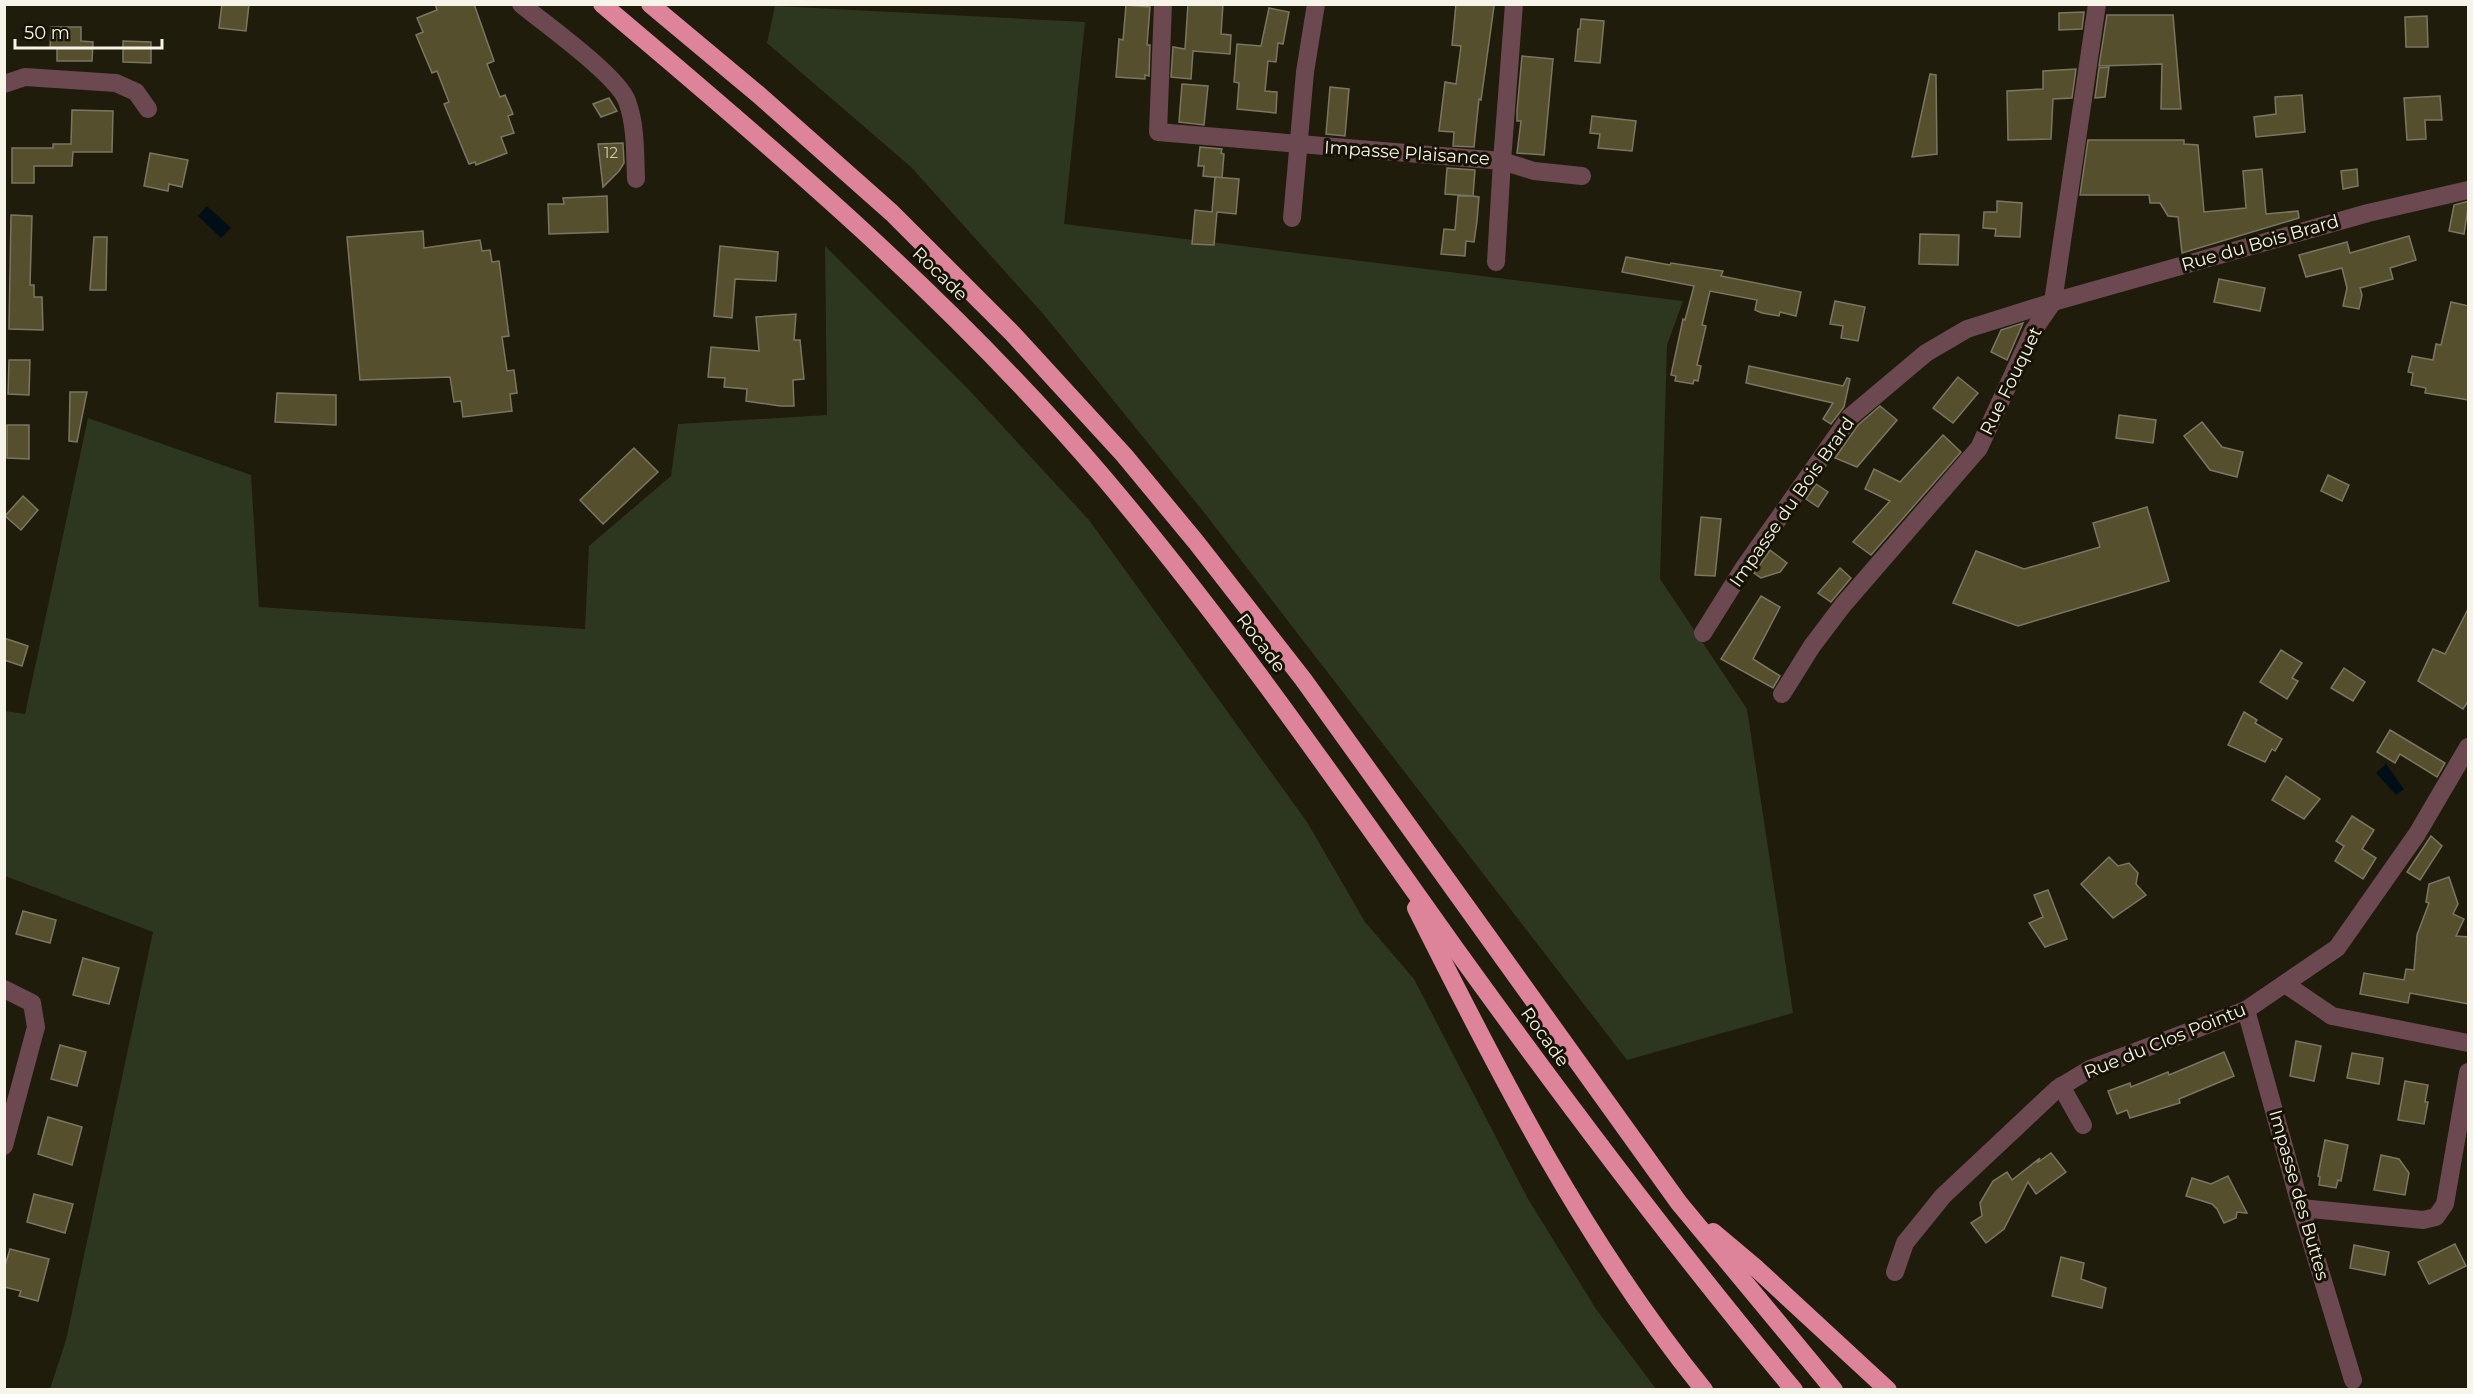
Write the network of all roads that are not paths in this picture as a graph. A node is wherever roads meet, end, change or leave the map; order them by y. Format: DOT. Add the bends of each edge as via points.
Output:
graph roads {
  1 [pos="521,4"];
  2 [pos="602,4"];
  3 [pos="650,4"];
  4 [pos="1163,4"];
  5 [pos="1316,4"];
  6 [pos="1514,4"];
  7 [pos="2097,4"];
  8 [pos="4,84"];
  9 [pos="148,109"];
  10 [pos="1299,145"];
  11 [pos="1502,161"];
  12 [pos="1582,176"];
  13 [pos="636,179"];
  14 [pos="2469,190"];
  15 [pos="1292,218"];
  16 [pos="1496,262"];
  17 [pos="2053,302"];
  18 [pos="1702,633"];
  19 [pos="1782,694"];
  20 [pos="2469,747"];
  21 [pos="1389,855"];
  22 [pos="2285,984"];
  23 [pos="4,989"];
  24 [pos="2246,1010"];
  25 [pos="2469,1043"];
  26 [pos="2469,1072"];
  27 [pos="2061,1086"];
  28 [pos="2083,1125"];
  29 [pos="4,1146"];
  30 [pos="1679,1203"];
  31 [pos="2301,1208"];
  32 [pos="1895,1272"];
  33 [pos="2353,1380"];
  34 [pos="1704,1389"];
  35 [pos="1794,1389"];
  36 [pos="1834,1389"];
  37 [pos="1888,1389"];
  1 -- 13 [label="street" via="612,79 627,100"];
  2 -- 21 [label="highway, Rocade" via="837,206 913,276 1023,388 1172,562"];
  3 -- 30 [label="highway" via="892,213 1013,334 1124,454 1303,679"];
  4 -- 10 [label="street, Impasse Plaisance" via="1158,132"];
  5 -- 10 [label="street"];
  6 -- 11 [label="street, Impasse Plaisance"];
  7 -- 17 [label="street, Rue Fouquet"];
  8 -- 9 [label="street" via="25,78 116,83 136,92"];
  10 -- 11 [label="street, Impasse Plaisance"];
  10 -- 15 [label="street"];
  11 -- 12 [label="street" via="1534,171"];
  11 -- 16 [label="street"];
  14 -- 17 [label="street, Rue du Bois Brard" via="2368,213"];
  17 -- 18 [label="street, Impasse du Bois Brard" via="1967,329 1926,353 1850,417"];
  17 -- 19 [label="street, Rue Fouquet" via="2033,331 1979,448 1843,605"];
  20 -- 22 [label="street, Rue du Clos Pointu" via="2417,834 2337,948"];
  21 -- 34 [label="highway" via="1472,1020 1572,1202 1642,1309"];
  21 -- 35 [label="highway, Rocade" via="1643,1204"];
  22 -- 24 [label="street, Rue du Clos Pointu"];
  22 -- 25 [label="street" via="2332,1016"];
  23 -- 29 [label="street" via="32,1002 36,1027"];
  24 -- 27 [label="street, Rue du Clos Pointu" via="2090,1069"];
  24 -- 31 [label="street, Impasse des Buttes"];
  26 -- 31 [label="street" via="2445,1204 2436,1216 2424,1220"];
  27 -- 28 [label="street"];
  27 -- 32 [label="street, Rue du Clos Pointu" via="1943,1196 1905,1243"];
  30 -- 36 [label="highway"];
  30 -- 37 [label="highway" via="1758,1269"];
  31 -- 33 [label="street, Impasse des Buttes"];
}
